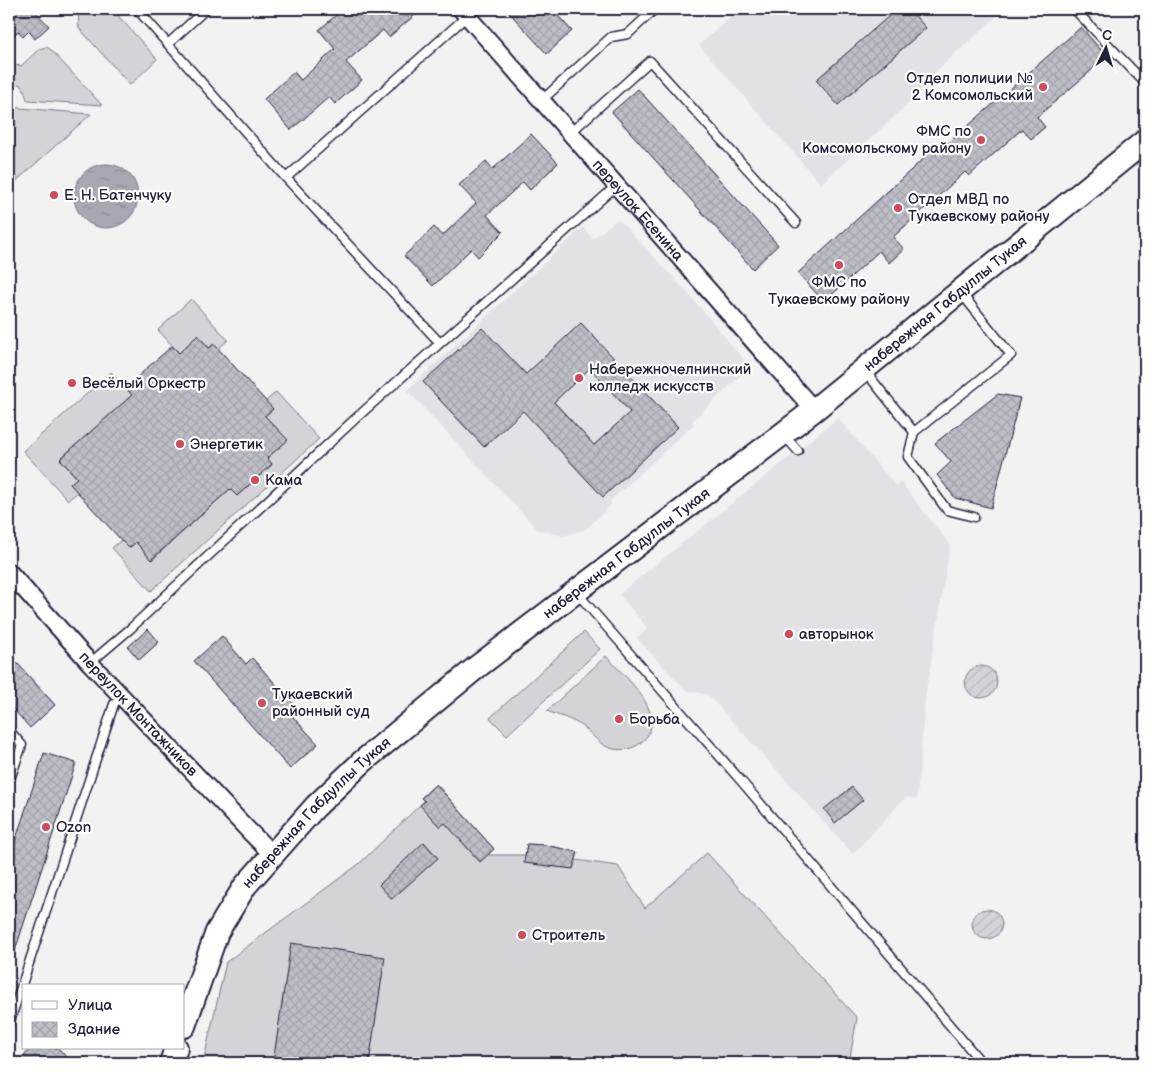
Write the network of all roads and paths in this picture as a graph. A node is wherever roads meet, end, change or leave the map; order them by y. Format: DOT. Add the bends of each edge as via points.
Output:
graph roads {
  1 [pos="137,9"];
  2 [pos="206,9"];
  3 [pos="655,9"];
  4 [pos="1074,9"];
  5 [pos="464,12"];
  6 [pos="169,43"];
  7 [pos="1145,83"];
  8 [pos="541,101"];
  9 [pos="570,133"];
  10 [pos="1145,140"];
  11 [pos="286,178"];
  12 [pos="616,186"];
  13 [pos="796,223"];
  14 [pos="960,291"];
  15 [pos="440,343"];
  16 [pos="864,370"];
  17 [pos="814,410"];
  18 [pos="914,432"];
  19 [pos="783,434"];
  20 [pos="798,451"];
  21 [pos="974,517"];
  22 [pos="9,572"];
  23 [pos="576,592"];
  24 [pos="90,663"];
  25 [pos="114,704"];
  26 [pos="9,730"];
  27 [pos="9,782"];
  28 [pos="272,854"];
  29 [pos="22,984"];
  30 [pos="22,984"];
  31 [pos="185,1023"];
  32 [pos="9,1024"];
  33 [pos="175,1050"];
  34 [pos="171,1063"];
  35 [pos="982,1063"];
  1 -- 6 [label="lane"];
  2 -- 6 [label="lane"];
  3 -- 8 [label="lane" via="628,34 611,38"];
  4 -- 7 [label="lane"];
  5 -- 8 [label="street, переулок Есенина"];
  5 -- 11 [label="lane"];
  6 -- 11 [label="lane"];
  8 -- 9 [label="street, переулок Есенина"];
  9 -- 12 [label="street, переулок Есенина"];
  9 -- 13 [label="lane" via="650,61"];
  10 -- 14 [label="main road, набережная Габдуллы Тукая"];
  11 -- 15 [label="lane"];
  12 -- 15 [label="lane"];
  12 -- 17 [label="street, переулок Есенина"];
  14 -- 16 [label="main road, набережная Габдуллы Тукая"];
  14 -- 18 [label="lane" via="1011,356"];
  15 -- 24 [label="lane"];
  16 -- 17 [label="main road, набережная Габдуллы Тукая"];
  16 -- 18 [label="lane"];
  17 -- 19 [label="main road, набережная Габдуллы Тукая"];
  18 -- 21 [label="lane" via="908,457 948,510"];
  19 -- 20 [label="lane"];
  19 -- 23 [label="main road, набережная Габдуллы Тукая"];
  22 -- 24 [label="street, переулок Монтажников"];
  23 -- 28 [label="main road, набережная Габдуллы Тукая" via="383,743 315,806"];
  23 -- 35 [label="lane"];
  24 -- 28 [label="street, переулок Монтажников"];
  25 -- 29 [label="lane"];
  26 -- 27 [label="lane" via="22,745"];
  28 -- 31 [label="main road, набережная Габдуллы Тукая" via="246,886 217,932"];
  30 -- 32 [label="lane"];
  33 -- 34 [label="main road"];
}
